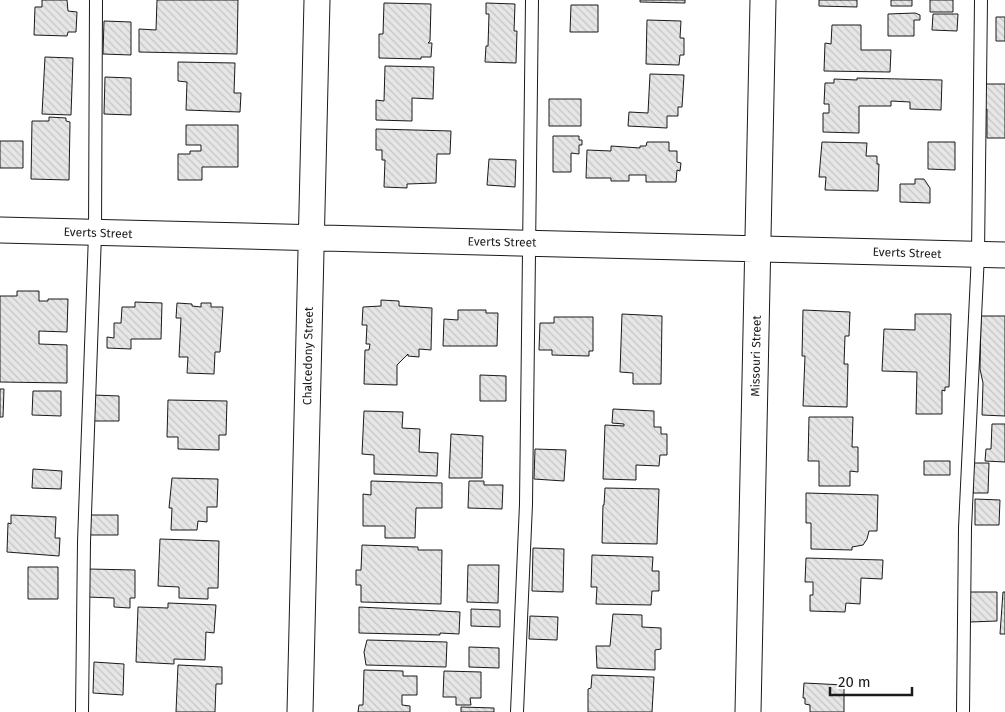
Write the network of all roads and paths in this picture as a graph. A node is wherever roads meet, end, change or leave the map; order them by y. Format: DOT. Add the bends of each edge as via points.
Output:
graph roads {
  1 [pos="96,0"];
  2 [pos="317,0"];
  3 [pos="532,0"];
  4 [pos="763,0"];
  5 [pos="981,0"];
  6 [pos="0,230"];
  7 [pos="95,234"];
  8 [pos="310,237"];
  9 [pos="529,243"];
  10 [pos="758,248"];
  11 [pos="978,254"];
  12 [pos="1005,255"];
  13 [pos="82,712"];
  14 [pos="300,712"];
  15 [pos="517,712"];
  16 [pos="748,712"];
  17 [pos="963,712"];
  1 -- 7 [label="lane"];
  2 -- 8 [label="street, Chalcedony Street"];
  3 -- 9 [label="lane"];
  4 -- 10 [label="street, Missouri Street"];
  5 -- 11 [label="lane"];
  6 -- 7 [label="street, Everts Street"];
  7 -- 8 [label="street, Everts Street"];
  7 -- 13 [label="lane" via="84,542"];
  8 -- 9 [label="street, Everts Street"];
  8 -- 14 [label="street, Chalcedony Street"];
  9 -- 10 [label="street, Everts Street"];
  9 -- 15 [label="lane" via="526,504"];
  10 -- 11 [label="street, Everts Street"];
  10 -- 16 [label="street, Missouri Street"];
  11 -- 12 [label="street, Everts Street"];
  11 -- 17 [label="lane" via="965,528"];
}
